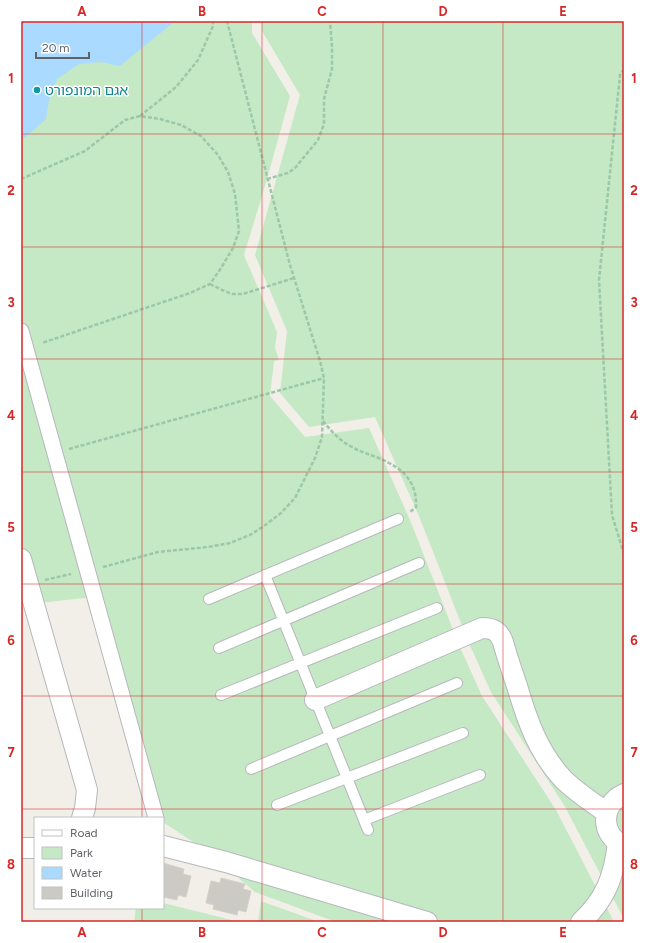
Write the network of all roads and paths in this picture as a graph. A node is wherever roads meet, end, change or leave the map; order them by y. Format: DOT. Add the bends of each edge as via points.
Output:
graph roads {
  1 [pos="213,21"];
  2 [pos="226,21"];
  3 [pos="330,21"];
  4 [pos="624,69"];
  5 [pos="140,116"];
  6 [pos="21,179"];
  7 [pos="267,179"];
  8 [pos="294,278"];
  9 [pos="210,284"];
  10 [pos="21,331"];
  11 [pos="26,349"];
  12 [pos="324,378"];
  13 [pos="322,420"];
  14 [pos="55,452"];
  15 [pos="398,519"];
  16 [pos="624,554"];
  17 [pos="21,559"];
  18 [pos="419,563"];
  19 [pos="88,571"];
  20 [pos="265,575"];
  21 [pos="28,584"];
  22 [pos="209,599"];
  23 [pos="437,608"];
  24 [pos="283,621"];
  25 [pos="219,648"];
  26 [pos="301,663"];
  27 [pos="457,683"];
  28 [pos="221,695"];
  29 [pos="315,700"];
  30 [pos="463,733"];
  31 [pos="330,736"];
  32 [pos="251,769"];
  33 [pos="480,775"];
  34 [pos="347,778"];
  35 [pos="624,794"];
  36 [pos="277,805"];
  37 [pos="607,813"];
  38 [pos="82,817"];
  39 [pos="156,817"];
  40 [pos="364,820"];
  41 [pos="368,830"];
  42 [pos="164,845"];
  43 [pos="621,845"];
  44 [pos="21,848"];
  45 [pos="34,848"];
  46 [pos="427,922"];
  47 [pos="581,922"];
  1 -- 5 [label="path" via="198,60 176,88"];
  2 -- 7 [label="path"];
  3 -- 7 [label="path" via="332,69 324,99 324,124 318,140 295,168 288,173"];
  4 -- 16 [label="path" via="620,75 599,280 612,515"];
  5 -- 6 [label="path" via="125,120 85,151"];
  5 -- 9 [label="path" via="181,125 201,136 218,155 228,172 235,194 239,231 233,248"];
  7 -- 8 [label="path"];
  8 -- 9 [label="path" via="243,294 232,294"];
  8 -- 12 [label="path"];
  9 -- 11 [label="path"];
  10 -- 11 [label="street"];
  11 -- 14 [label="street"];
  12 -- 13 [label="path"];
  12 -- 14 [label="path"];
  13 -- 15 [label="path" via="352,448 389,463 409,480 417,499 416,507 411,513"];
  13 -- 19 [label="path" via="322,437 315,458 295,498 264,526 230,543 158,552"];
  14 -- 19 [label="street"];
  15 -- 20 [label="lane"];
  17 -- 21 [label="street"];
  18 -- 24 [label="lane"];
  19 -- 21 [label="path"];
  19 -- 39 [label="street"];
  20 -- 22 [label="lane"];
  20 -- 24 [label="lane"];
  21 -- 38 [label="street" via="87,790"];
  23 -- 26 [label="lane"];
  24 -- 25 [label="lane"];
  24 -- 26 [label="lane"];
  26 -- 28 [label="lane"];
  26 -- 29 [label="lane"];
  27 -- 31 [label="lane"];
  29 -- 31 [label="lane"];
  29 -- 37 [label="street" via="482,628 493,629 503,642 527,719 539,747 564,780"];
  30 -- 34 [label="lane"];
  31 -- 32 [label="lane"];
  31 -- 34 [label="lane"];
  33 -- 40 [label="lane"];
  34 -- 36 [label="lane"];
  34 -- 40 [label="lane"];
  35 -- 37 [label="street" via="616,798"];
  37 -- 43 [label="street" via="607,830"];
  40 -- 41 [label="lane"];
  42 -- 46 [label="street"];
  43 -- 47 [label="street" via="604,895"];
  44 -- 45 [label="street"];
}
